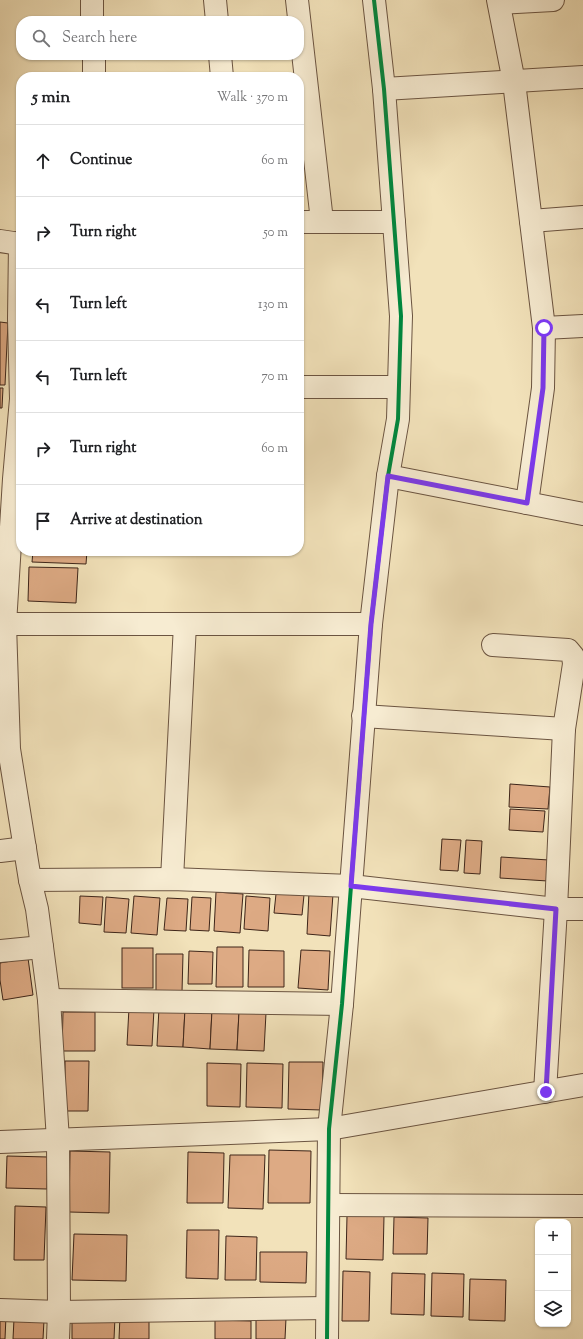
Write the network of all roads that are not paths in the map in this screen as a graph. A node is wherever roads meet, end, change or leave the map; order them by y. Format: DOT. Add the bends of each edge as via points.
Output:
graph roads {
  1 [pos="92,0"];
  2 [pos="215,0"];
  3 [pos="297,0"];
  4 [pos="374,0"];
  5 [pos="553,0"];
  6 [pos="498,2"];
  7 [pos="92,16"];
  8 [pos="217,16"];
  9 [pos="299,16"];
  10 [pos="94,60"];
  11 [pos="220,60"];
  12 [pos="304,60"];
  13 [pos="94,72"];
  14 [pos="222,72"];
  15 [pos="583,77"];
  16 [pos="514,82"];
  17 [pos="384,89"];
  18 [pos="583,217"];
  19 [pos="322,221"];
  20 [pos="531,221"];
  21 [pos="304,222"];
  22 [pos="394,222"];
  23 [pos="14,243"];
  24 [pos="10,319"];
  25 [pos="583,326"];
  26 [pos="544,328"];
  27 [pos="16,363"];
  28 [pos="304,387"];
  29 [pos="398,387"];
  30 [pos="16,444"];
  31 [pos="388,476"];
  32 [pos="7,479"];
  33 [pos="527,503"];
  34 [pos="583,514"];
  35 [pos="3,624"];
  36 [pos="184,624"];
  37 [pos="371,624"];
  38 [pos="493,646"];
  39 [pos="363,716"];
  40 [pos="564,729"];
  41 [pos="25,848"];
  42 [pos="0,851"];
  43 [pos="172,879"];
  44 [pos="30,880"];
  45 [pos="351,886"];
  46 [pos="556,909"];
  47 [pos="583,909"];
  48 [pos="42,947"];
  49 [pos="0,951"];
  50 [pos="49,1000"];
  51 [pos="342,1004"];
  52 [pos="583,1085"];
  53 [pos="546,1092"];
  54 [pos="329,1129"];
  55 [pos="58,1140"];
  56 [pos="0,1142"];
  57 [pos="329,1205"];
  58 [pos="583,1206"];
  59 [pos="327,1308"];
  60 [pos="0,1310"];
  61 [pos="59,1312"];
  62 [pos="58,1339"];
  63 [pos="327,1339"];
  1 -- 7 [label="street"];
  2 -- 8 [label="street"];
  3 -- 9 [label="street"];
  4 -- 17 [label="street"];
  5 -- 6 [label="street"];
  6 -- 16 [label="street"];
  10 -- 13 [label="street"];
  11 -- 14 [label="street"];
  12 -- 19 [label="street"];
  15 -- 16 [label="street"];
  16 -- 17 [label="street"];
  16 -- 20 [label="street"];
  17 -- 22 [label="street"];
  18 -- 20 [label="street"];
  19 -- 21 [label="street"];
  19 -- 22 [label="street"];
  20 -- 26 [label="street"];
  22 -- 29 [label="street" via="401,316"];
  23 -- 24 [label="street"];
  24 -- 27 [label="street"];
  25 -- 26 [label="street"];
  26 -- 33 [label="street" via="543,388"];
  28 -- 29 [label="street"];
  29 -- 31 [label="street" via="398,419"];
  30 -- 32 [label="street"];
  31 -- 33 [label="street"];
  31 -- 37 [label="street"];
  32 -- 35 [label="street"];
  33 -- 34 [label="street"];
  35 -- 36 [label="street"];
  35 -- 41 [label="street" via="10,749"];
  36 -- 37 [label="street"];
  36 -- 43 [label="street"];
  37 -- 39 [label="street"];
  38 -- 40 [label="street" via="568,650 573,656 574,664"];
  39 -- 40 [label="street"];
  39 -- 45 [label="street"];
  40 -- 46 [label="street"];
  41 -- 42 [label="street"];
  41 -- 44 [label="street"];
  43 -- 44 [label="street"];
  43 -- 45 [label="street"];
  44 -- 48 [label="street"];
  45 -- 46 [label="street"];
  45 -- 51 [label="street"];
  46 -- 47 [label="street"];
  46 -- 53 [label="street"];
  48 -- 49 [label="street"];
  48 -- 50 [label="street"];
  50 -- 51 [label="street"];
  50 -- 55 [label="street"];
  51 -- 54 [label="street"];
  52 -- 53 [label="street"];
  53 -- 54 [label="street"];
  54 -- 55 [label="street"];
  54 -- 57 [label="street"];
  55 -- 56 [label="street"];
  55 -- 61 [label="street"];
  57 -- 58 [label="street"];
  57 -- 59 [label="street"];
  59 -- 61 [label="street"];
  59 -- 63 [label="street"];
  60 -- 61 [label="street"];
  61 -- 62 [label="street"];
}
